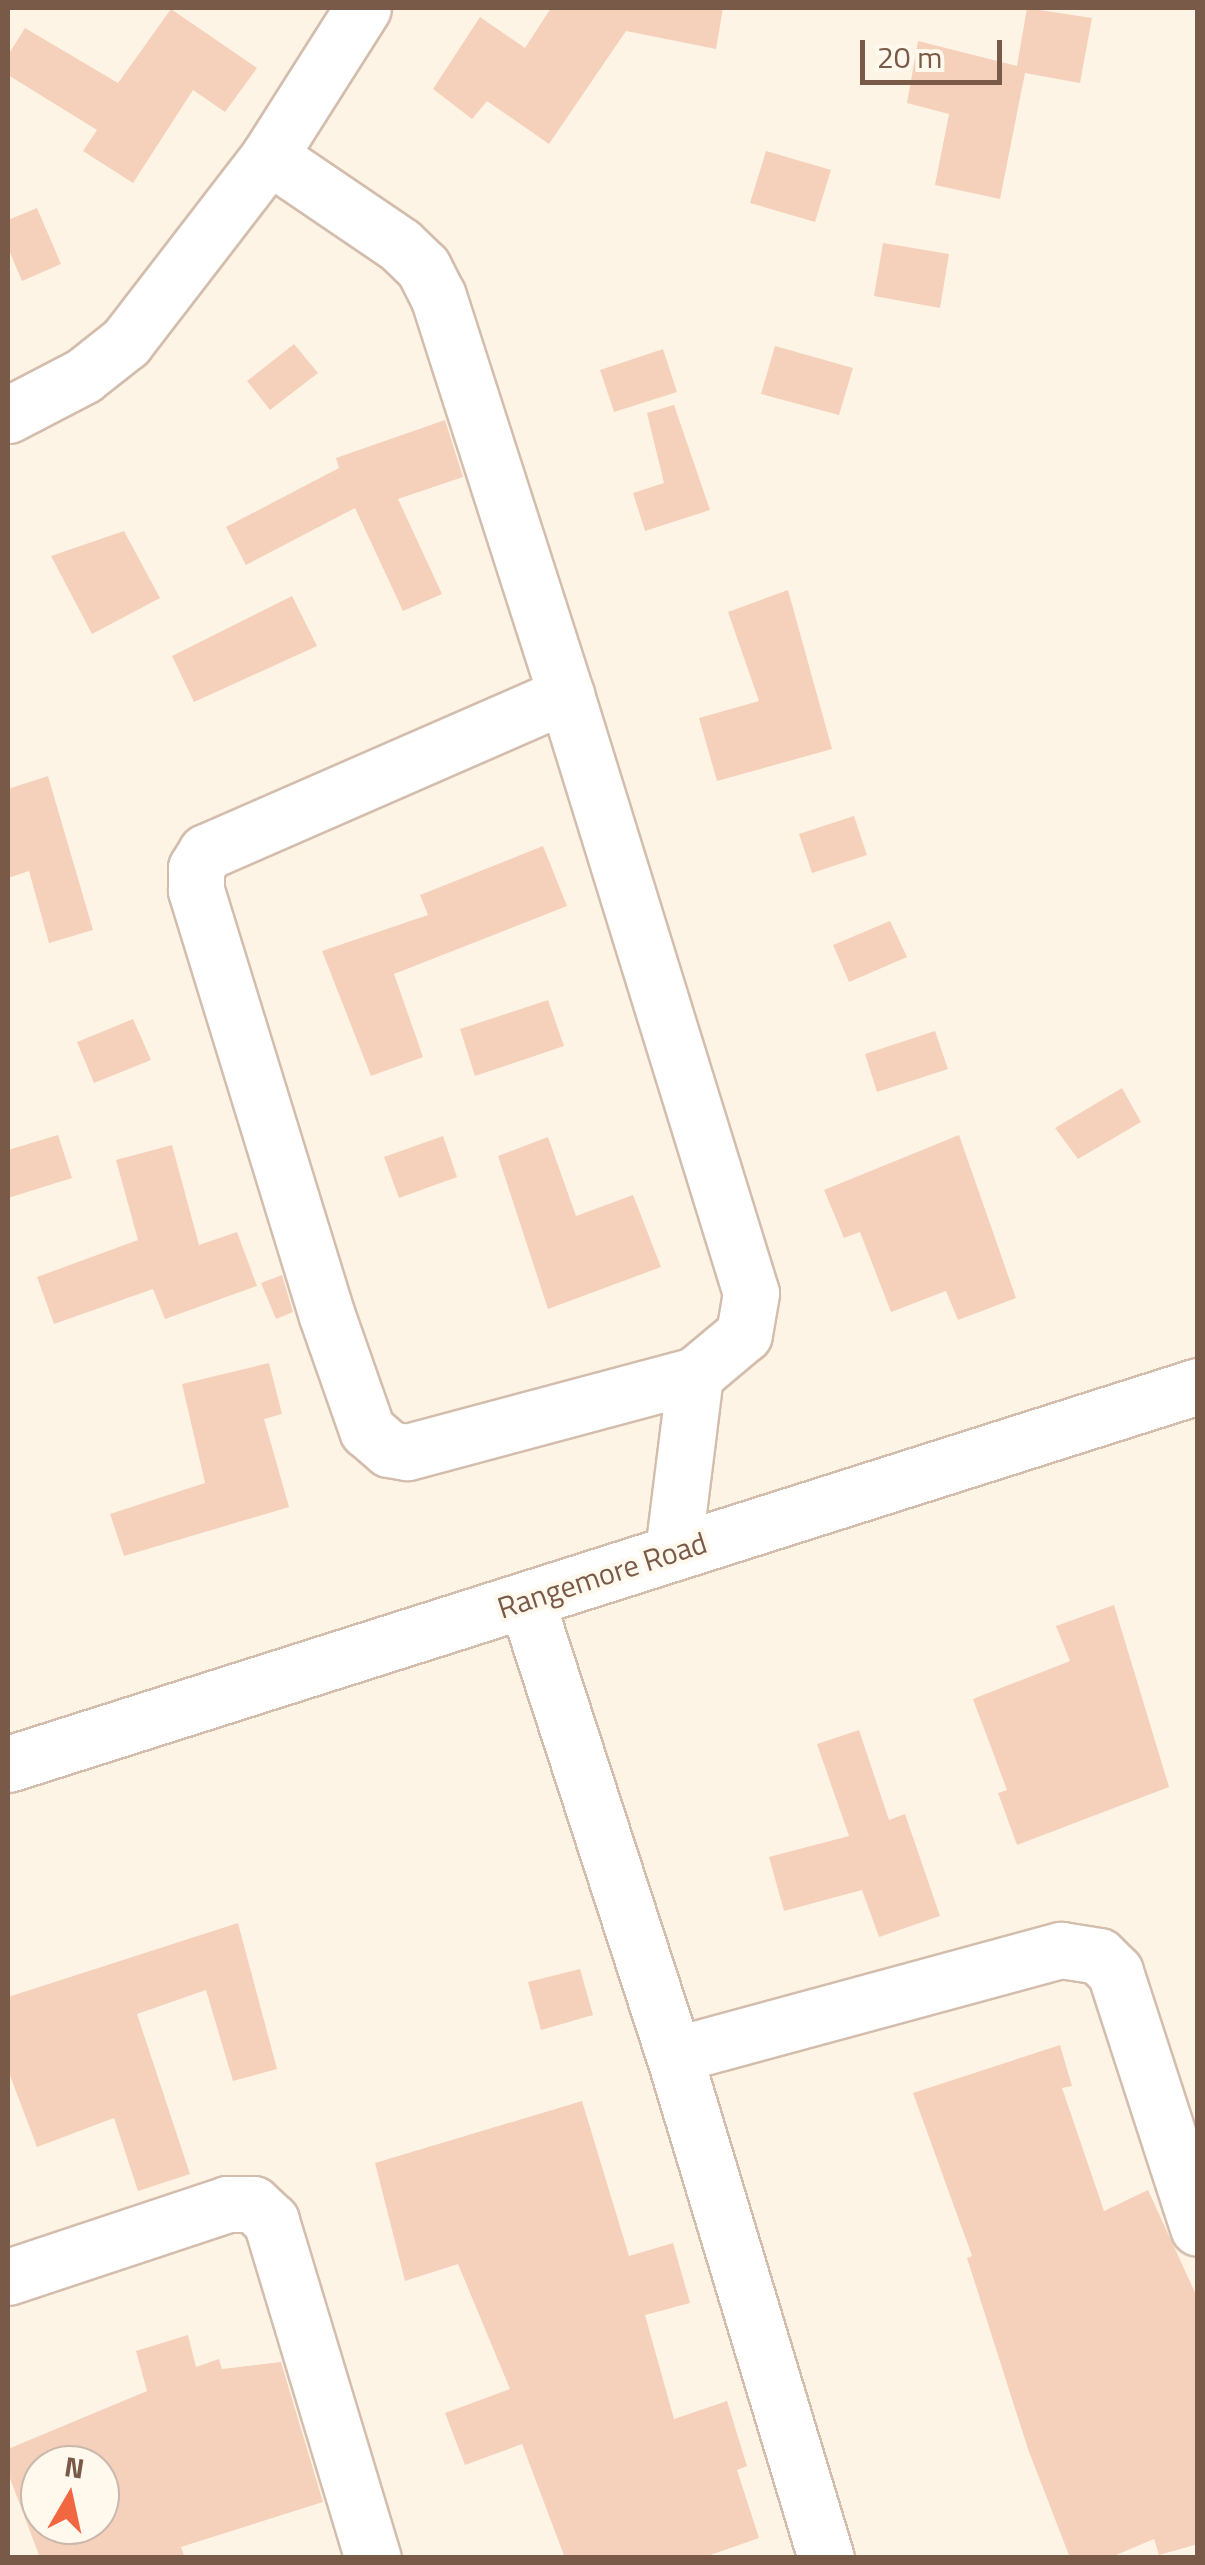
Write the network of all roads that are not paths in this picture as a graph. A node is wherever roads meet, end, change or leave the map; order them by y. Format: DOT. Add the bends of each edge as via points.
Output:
graph roads {
  1 [pos="364,8"];
  2 [pos="269,156"];
  3 [pos="8,415"];
  4 [pos="566,696"];
  5 [pos="695,1375"];
  6 [pos="1198,1386"];
  7 [pos="673,1552"];
  8 [pos="526,1600"];
  9 [pos="8,1764"];
  10 [pos="674,2055"];
  11 [pos="1198,2228"];
  12 [pos="8,2278"];
  13 [pos="373,2558"];
  14 [pos="826,2558"];
  1 -- 2 [label="street"];
  2 -- 3 [label="street" via="126,342 83,376"];
  2 -- 4 [label="street" via="424,266"];
  4 -- 5 [label="street" via="751,1293 744,1334"];
  4 -- 5 [label="street" via="206,852 196,890 327,1316 377,1444 407,1452"];
  5 -- 7 [label="street"];
  6 -- 7 [label="street, Rangemore Road"];
  7 -- 8 [label="street, Rangemore Road"];
  8 -- 9 [label="street, Rangemore Road"];
  8 -- 10 [label="street"];
  10 -- 11 [label="street" via="1061,1950 1099,1956 1115,1972"];
  10 -- 14 [label="street"];
  12 -- 13 [label="street" via="226,2204 253,2204 272,2221"];
}
